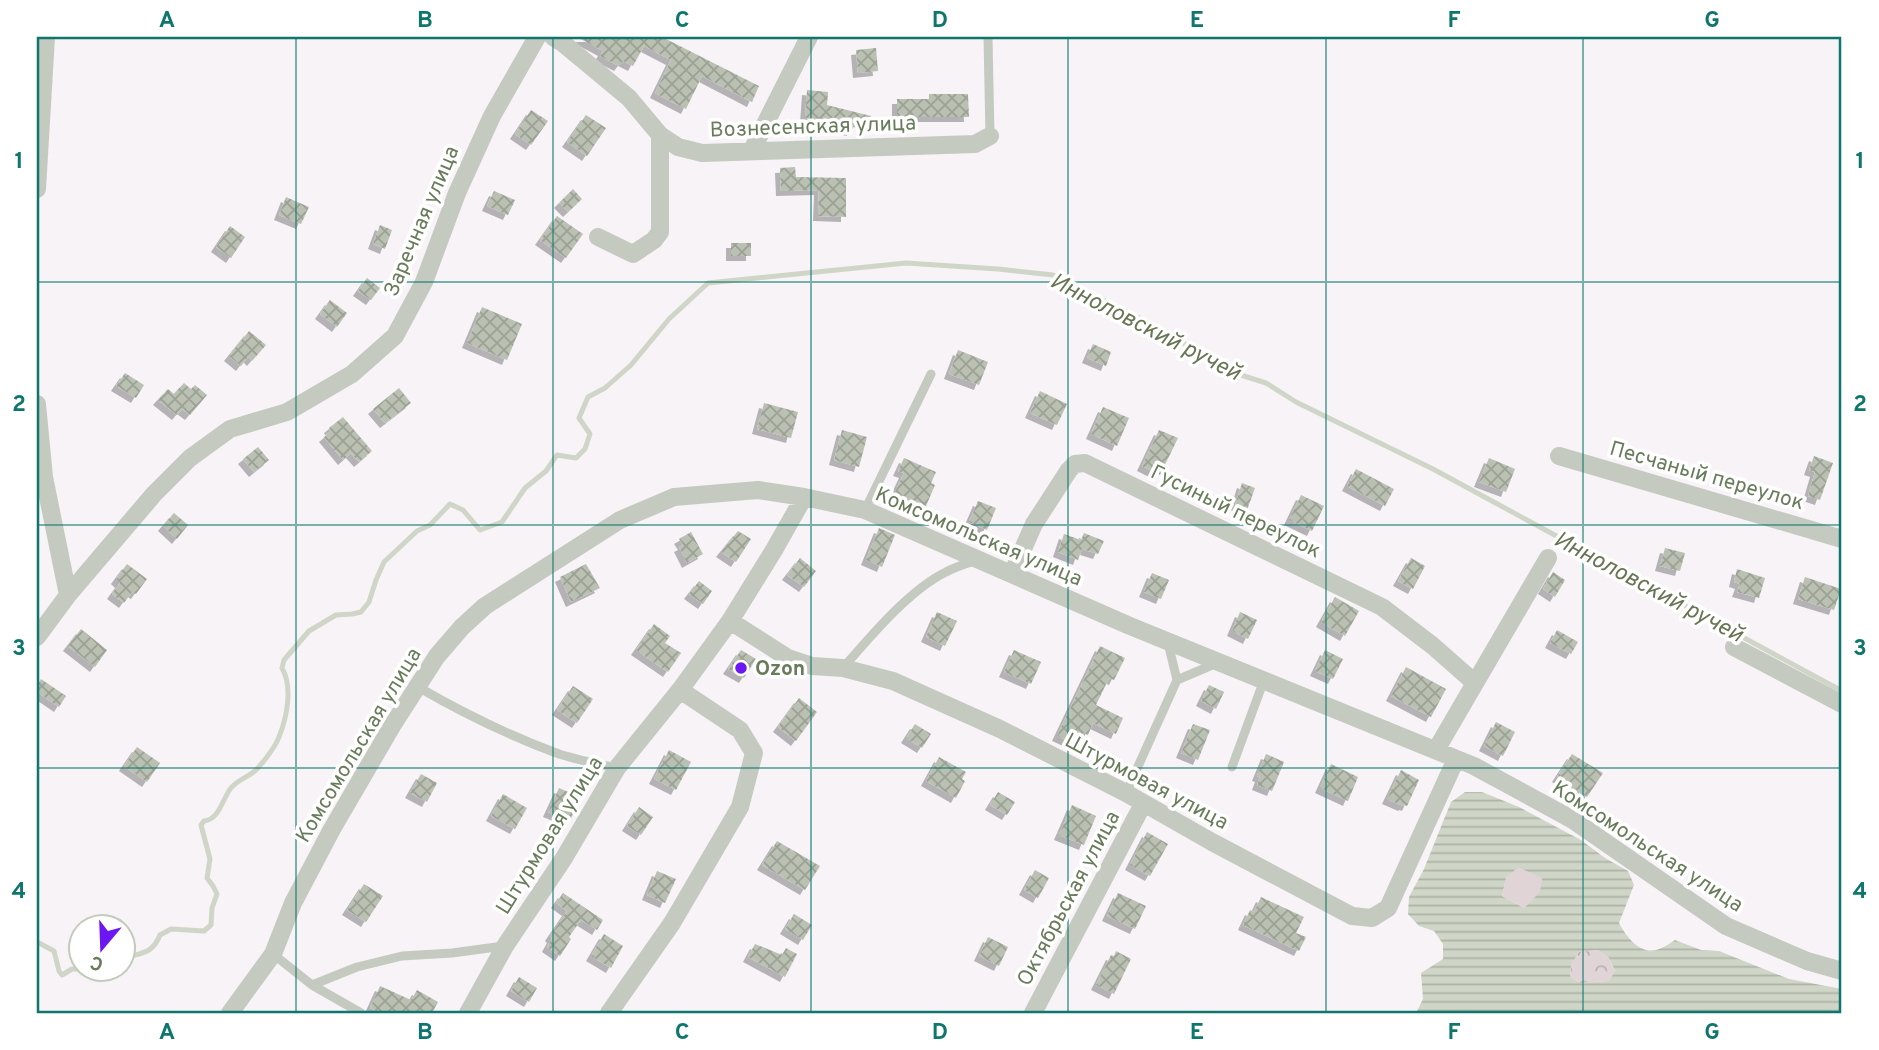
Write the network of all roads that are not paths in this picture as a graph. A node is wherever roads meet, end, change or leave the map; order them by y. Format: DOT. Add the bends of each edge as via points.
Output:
graph roads {
  1 [pos="46,37"];
  2 [pos="537,37"];
  3 [pos="553,37"];
  4 [pos="808,37"];
  5 [pos="988,37"];
  6 [pos="660,135"];
  7 [pos="990,136"];
  8 [pos="752,150"];
  9 [pos="37,189"];
  10 [pos="598,237"];
  11 [pos="931,374"];
  12 [pos="37,404"];
  13 [pos="1559,456"];
  14 [pos="804,497"];
  15 [pos="866,510"];
  16 [pos="1842,539"];
  17 [pos="1548,558"];
  18 [pos="978,559"];
  19 [pos="1012,574"];
  20 [pos="68,595"];
  21 [pos="730,621"];
  22 [pos="37,637"];
  23 [pos="1167,641"];
  24 [pos="1734,647"];
  25 [pos="1219,662"];
  26 [pos="843,668"];
  27 [pos="1177,680"];
  28 [pos="1264,680"];
  29 [pos="1475,683"];
  30 [pos="418,687"];
  31 [pos="680,690"];
  32 [pos="1842,704"];
  33 [pos="1436,750"];
  34 [pos="1456,759"];
  35 [pos="1232,767"];
  36 [pos="617,768"];
  37 [pos="1126,793"];
  38 [pos="1143,804"];
  39 [pos="505,946"];
  40 [pos="273,954"];
  41 [pos="1842,971"];
  42 [pos="312,985"];
  43 [pos="230,1013"];
  44 [pos="361,1013"];
  45 [pos="468,1013"];
  46 [pos="609,1013"];
  47 [pos="1033,1013"];
  1 -- 9 [label="street"];
  2 -- 20 [label="street, Заречная улица" via="492,116 424,282 395,335 352,374 287,412 230,429 190,458"];
  3 -- 6 [label="street, Вознесенская улица" via="629,98"];
  4 -- 8 [label="street"];
  5 -- 7 [label="lane"];
  6 -- 8 [label="street, Вознесенская улица" via="702,153"];
  6 -- 10 [label="street" via="660,232 633,254"];
  7 -- 8 [label="street, Вознесенская улица" via="975,144"];
  11 -- 15 [label="lane"];
  12 -- 20 [label="street" via="44,477"];
  13 -- 16 [label="street, Песчаный переулок"];
  14 -- 15 [label="street, Комсомольская улица"];
  14 -- 21 [label="street, Штурмовая улица"];
  14 -- 30 [label="street, Комсомольская улица" via="758,490 674,497 620,520 485,606 437,656"];
  15 -- 18 [label="street, Комсомольская улица"];
  17 -- 29 [label="street"];
  18 -- 19 [label="street, Комсомольская улица"];
  18 -- 26 [label="lane" via="925,585"];
  19 -- 23 [label="street, Комсомольская улица"];
  19 -- 29 [label="street, Гусиный переулок" via="1034,524 1069,470 1085,463 1382,607"];
  20 -- 22 [label="street, Заречная улица"];
  21 -- 26 [label="street, Штурмовая улица" via="788,658 812,666"];
  21 -- 31 [label="street, Штурмовая улица"];
  23 -- 25 [label="street, Комсомольская улица"];
  23 -- 27 [label="lane"];
  24 -- 32 [label="street"];
  25 -- 27 [label="lane"];
  25 -- 28 [label="street, Комсомольская улица"];
  26 -- 37 [label="street, Штурмовая улица" via="893,681"];
  27 -- 37 [label="lane"];
  28 -- 33 [label="street, Комсомольская улица"];
  28 -- 35 [label="lane"];
  29 -- 33 [label="street"];
  30 -- 36 [label="lane" via="518,738 562,755"];
  30 -- 40 [label="street, Комсомольская улица" via="332,829 293,903"];
  31 -- 36 [label="street, Штурмовая улица"];
  31 -- 46 [label="street" via="740,730 754,753 740,807 672,923"];
  33 -- 34 [label="street, Комсомольская улица"];
  34 -- 38 [label="street, Штурмовая улица" via="1388,908 1372,918 1352,916"];
  34 -- 41 [label="street, Комсомольская улица" via="1573,820 1726,926"];
  36 -- 39 [label="street, Штурмовая улица"];
  37 -- 38 [label="street, Штурмовая улица"];
  38 -- 47 [label="street, Октябрьская улица"];
  39 -- 42 [label="lane" via="402,956"];
  39 -- 45 [label="street, Штурмовая улица"];
  40 -- 42 [label="lane"];
  40 -- 43 [label="street, Комсомольская улица"];
  42 -- 44 [label="lane"];
}
